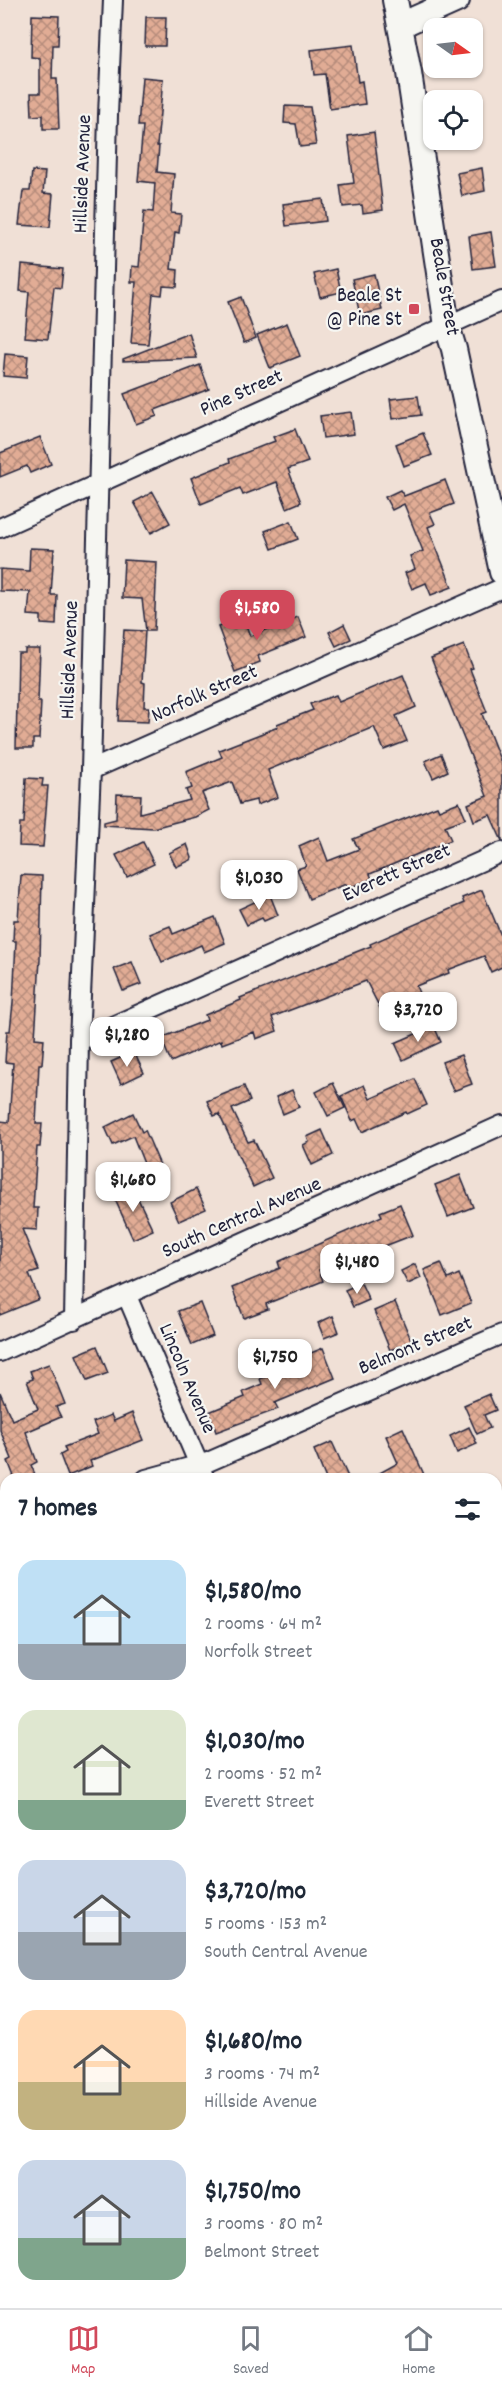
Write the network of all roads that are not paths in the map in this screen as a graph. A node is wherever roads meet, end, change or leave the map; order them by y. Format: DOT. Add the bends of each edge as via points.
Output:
graph roads {
  1 [pos="113,0"];
  2 [pos="395,0"];
  3 [pos="457,0"];
  4 [pos="401,25"];
  5 [pos="502,302"];
  6 [pos="447,326"];
  7 [pos="99,483"];
  8 [pos="0,528"];
  9 [pos="502,572"];
  10 [pos="502,588"];
  11 [pos="90,770"];
  12 [pos="502,852"];
  13 [pos="79,1041"];
  14 [pos="502,1125"];
  15 [pos="127,1296"];
  16 [pos="74,1320"];
  17 [pos="502,1334"];
  18 [pos="0,1352"];
  19 [pos="202,1471"];
  1 -- 7 [label="street, Hillside Avenue"];
  2 -- 4 [label="main road, Beale Street"];
  3 -- 4 [label="main road"];
  4 -- 6 [label="main road, Beale Street"];
  5 -- 6 [label="street, Pine Street"];
  6 -- 7 [label="street, Pine Street"];
  6 -- 9 [label="main road, Beale Street"];
  7 -- 8 [label="street, Pine Street"];
  7 -- 11 [label="street, Hillside Avenue"];
  10 -- 11 [label="street, Norfolk Street"];
  11 -- 13 [label="street, Hillside Avenue"];
  12 -- 13 [label="street, Everett Street"];
  13 -- 16 [label="street, Hillside Avenue"];
  14 -- 15 [label="street, South Central Avenue"];
  15 -- 16 [label="street, South Central Avenue"];
  15 -- 19 [label="street, Lincoln Avenue"];
  16 -- 18 [label="street, South Central Avenue"];
  17 -- 19 [label="street, Belmont Street" via="208,1462"];
}
